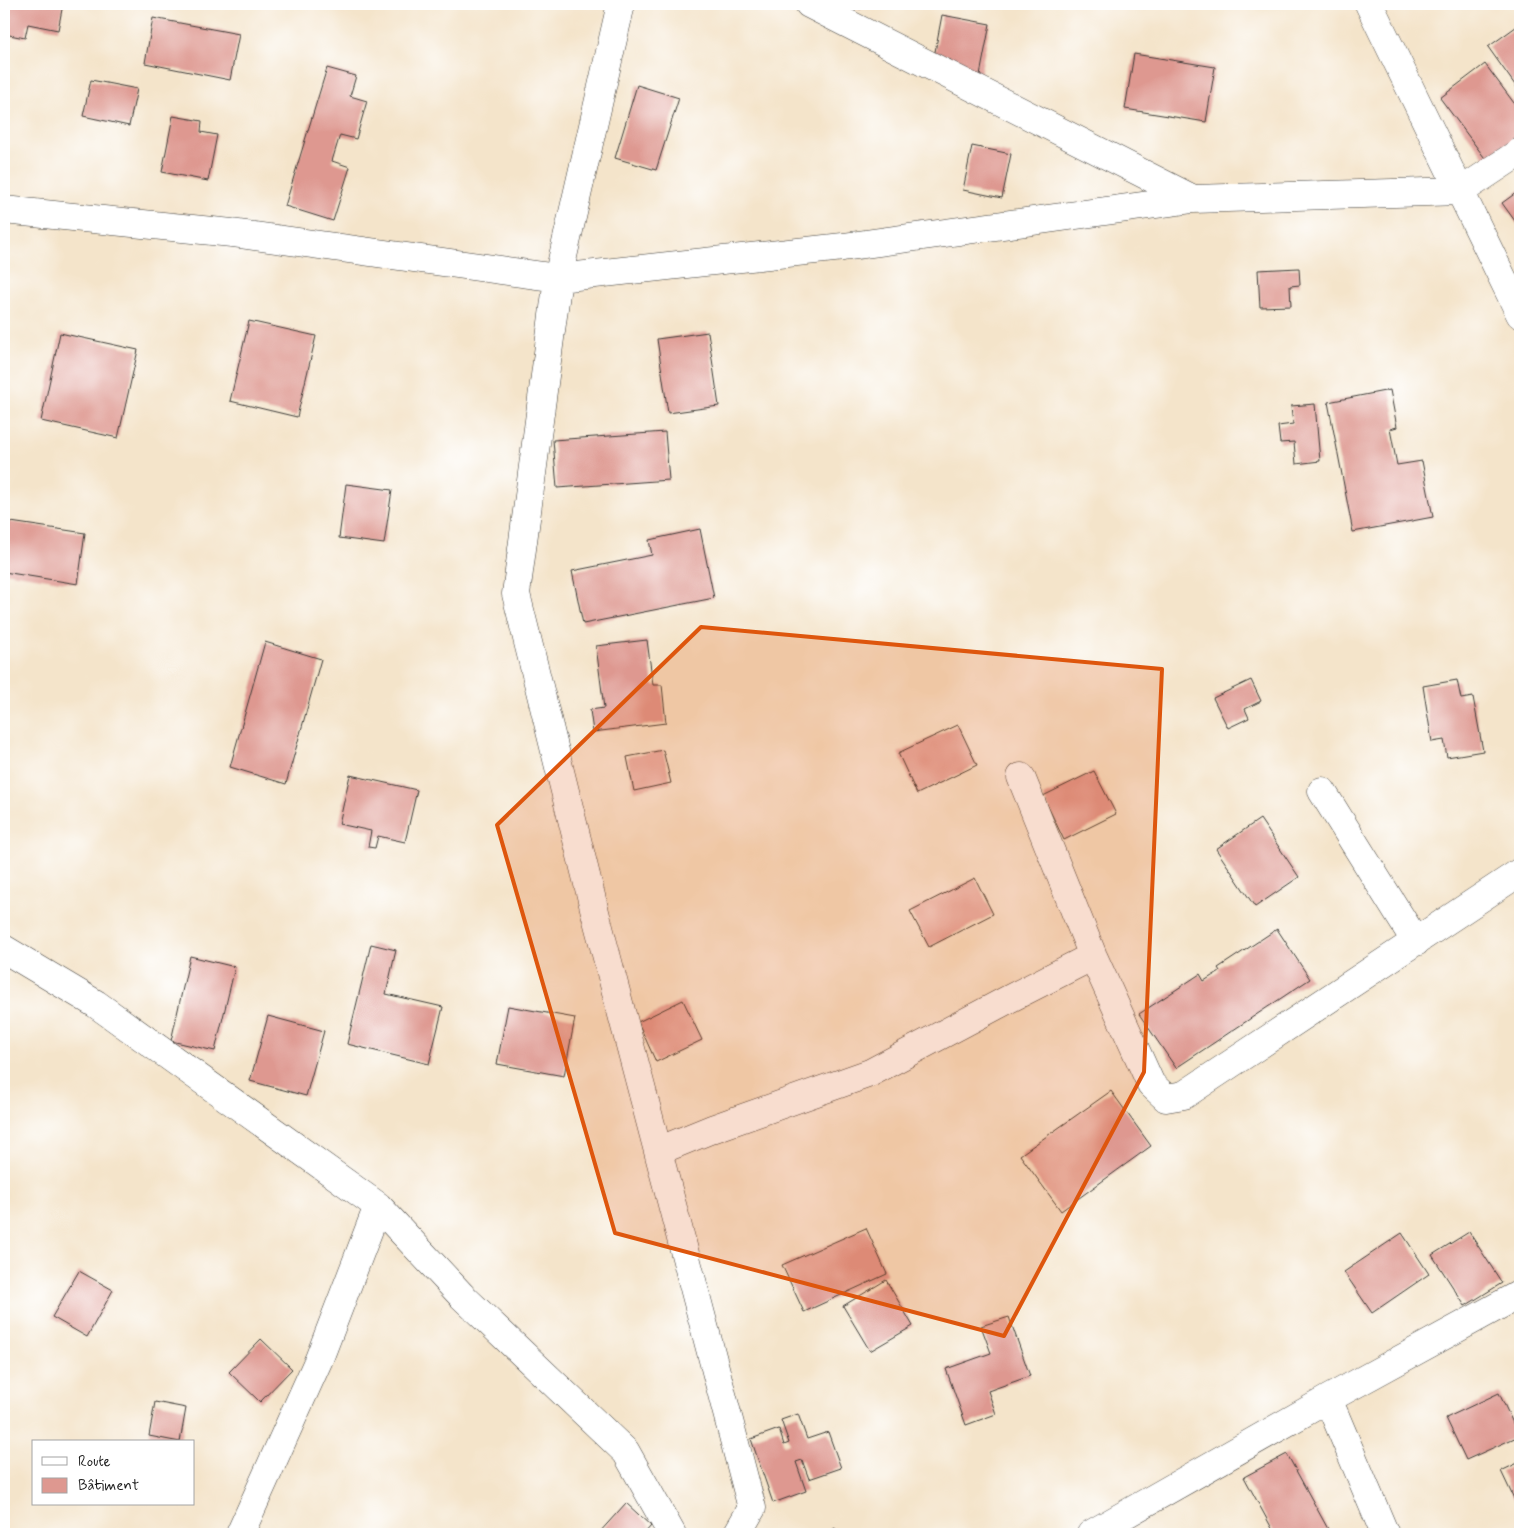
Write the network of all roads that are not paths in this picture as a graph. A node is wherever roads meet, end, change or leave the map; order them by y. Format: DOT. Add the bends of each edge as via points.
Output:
graph roads {
  1 [pos="621,4"];
  2 [pos="809,4"];
  3 [pos="1369,4"];
  4 [pos="1520,152"];
  5 [pos="1461,191"];
  6 [pos="1193,199"];
  7 [pos="4,210"];
  8 [pos="558,278"];
  9 [pos="1520,314"];
  10 [pos="1021,777"];
  11 [pos="1322,791"];
  12 [pos="1520,872"];
  13 [pos="1416,942"];
  14 [pos="4,949"];
  15 [pos="1092,956"];
  16 [pos="658,1150"];
  17 [pos="378,1206"];
  18 [pos="1520,1294"];
  19 [pos="1328,1399"];
  20 [pos="240,1534"];
  21 [pos="672,1534"];
  22 [pos="737,1534"];
  23 [pos="1091,1534"];
  24 [pos="1385,1534"];
  1 -- 8 [label="street"];
  2 -- 6 [label="street"];
  3 -- 5 [label="street"];
  4 -- 5 [label="street"];
  5 -- 6 [label="street"];
  5 -- 9 [label="street"];
  6 -- 8 [label="street" via="843,247"];
  7 -- 8 [label="street" via="232,233"];
  8 -- 16 [label="street" via="516,594"];
  10 -- 15 [label="street"];
  11 -- 13 [label="street"];
  12 -- 13 [label="street"];
  13 -- 15 [label="street" via="1184,1095 1166,1098 1151,1084"];
  14 -- 17 [label="street" via="96,1004"];
  15 -- 16 [label="street" via="870,1073"];
  16 -- 22 [label="street" via="752,1508"];
  17 -- 20 [label="street" via="319,1359"];
  17 -- 21 [label="street" via="462,1296 626,1452"];
  18 -- 19 [label="street"];
  19 -- 23 [label="street"];
  19 -- 24 [label="street"];
}
